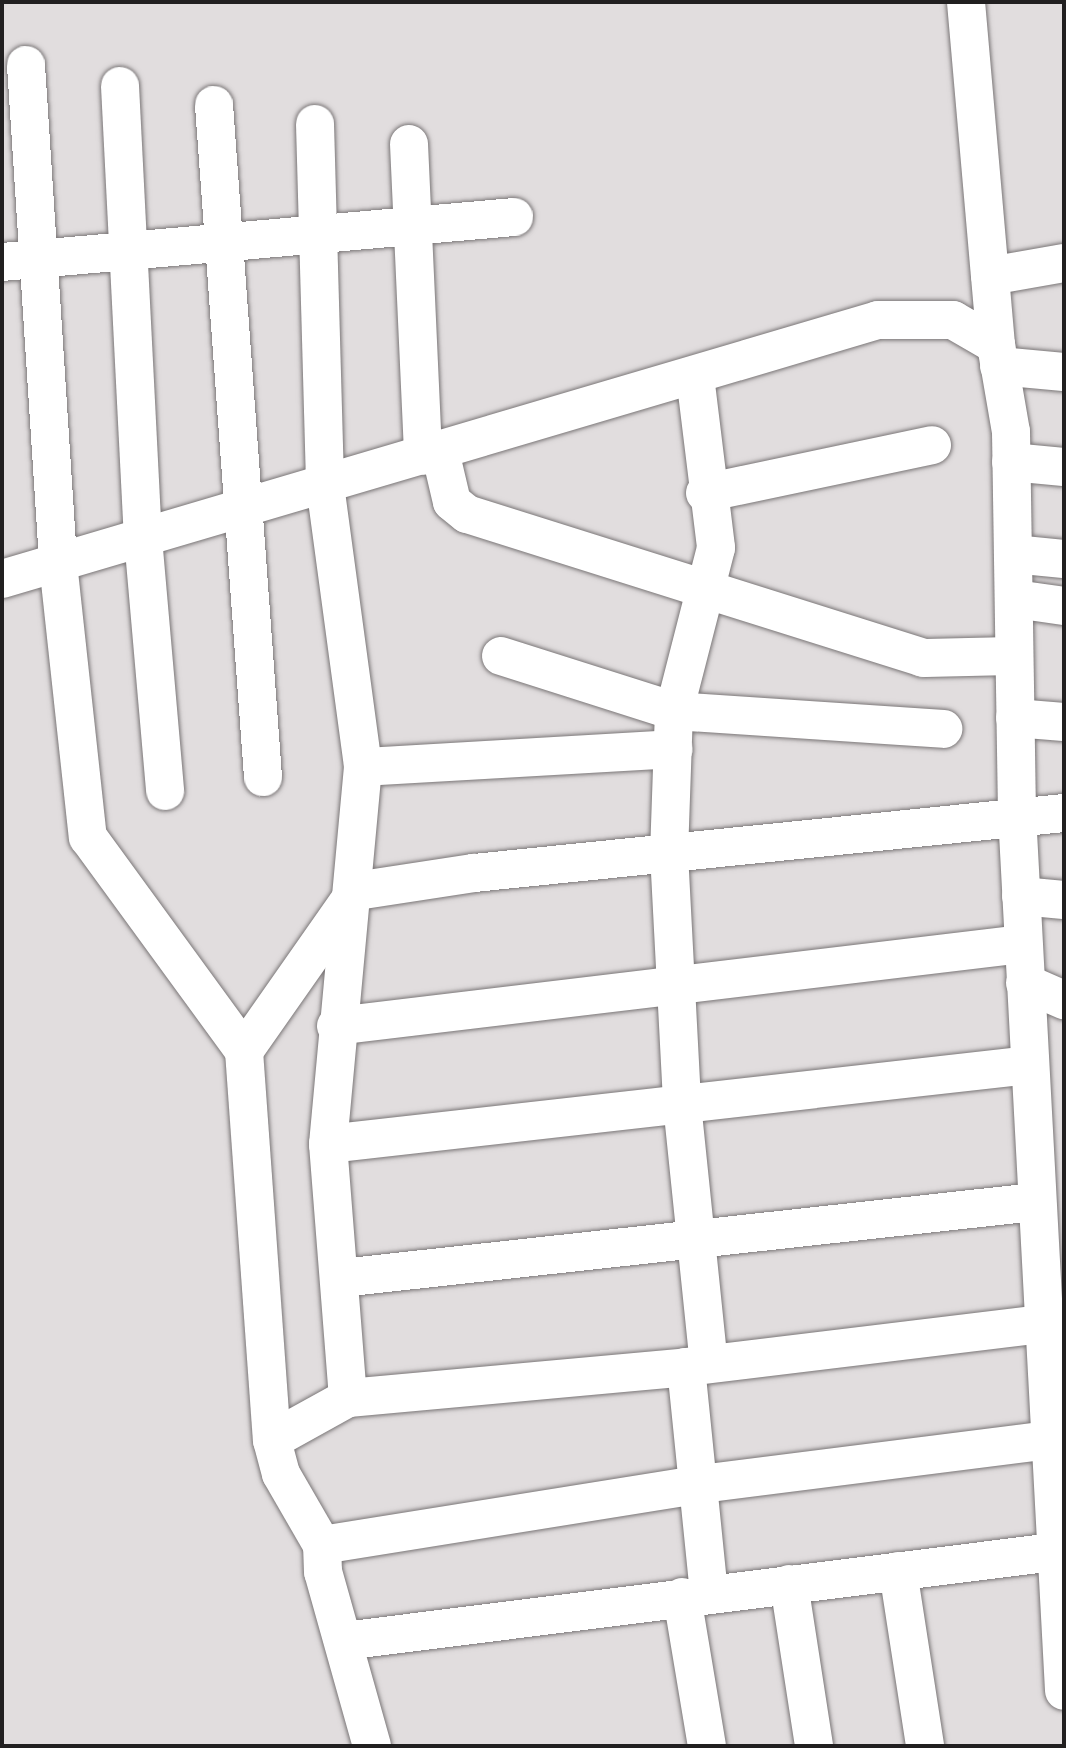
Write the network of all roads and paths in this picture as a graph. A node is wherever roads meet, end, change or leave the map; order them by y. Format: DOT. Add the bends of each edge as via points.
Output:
graph roads {
  1 [pos="966,2"];
  2 [pos="26,65"];
  3 [pos="120,86"];
  4 [pos="214,105"];
  5 [pos="315,124"];
  6 [pos="410,144"];
  7 [pos="514,217"];
  8 [pos="410,226"];
  9 [pos="322,234"];
  10 [pos="220,243"];
  11 [pos="131,251"];
  12 [pos="19,261"];
  13 [pos="1064,263"];
  14 [pos="990,276"];
  15 [pos="998,357"];
  16 [pos="1064,372"];
  17 [pos="695,376"];
  18 [pos="932,445"];
  19 [pos="432,454"];
  20 [pos="1011,462"];
  21 [pos="1064,467"];
  22 [pos="325,485"];
  23 [pos="705,493"];
  24 [pos="240,509"];
  25 [pos="144,538"];
  26 [pos="1013,554"];
  27 [pos="1064,559"];
  28 [pos="58,563"];
  29 [pos="2,579"];
  30 [pos="706,584"];
  31 [pos="1015,599"];
  32 [pos="1064,606"];
  33 [pos="500,656"];
  34 [pos="1014,656"];
  35 [pos="674,711"];
  36 [pos="1016,718"];
  37 [pos="1064,722"];
  38 [pos="943,729"];
  39 [pos="673,748"];
  40 [pos="363,767"];
  41 [pos="263,777"];
  42 [pos="165,791"];
  43 [pos="1064,813"];
  44 [pos="1017,814"];
  45 [pos="669,853"];
  46 [pos="356,891"];
  47 [pos="1021,896"];
  48 [pos="1064,900"];
  49 [pos="1023,944"];
  50 [pos="1025,983"];
  51 [pos="677,986"];
  52 [pos="1064,1000"];
  53 [pos="336,1026"];
  54 [pos="244,1051"];
  55 [pos="1028,1065"];
  56 [pos="682,1104"];
  57 [pos="1047,1118"];
  58 [pos="328,1144"];
  59 [pos="1045,1225"];
  60 [pos="698,1238"];
  61 [pos="341,1278"];
  62 [pos="1048,1310"];
  63 [pos="697,1366"];
  64 [pos="348,1398"];
  65 [pos="272,1440"];
  66 [pos="1047,1440"];
  67 [pos="701,1484"];
  68 [pos="322,1545"];
  69 [pos="1058,1566"];
  70 [pos="898,1571"];
  71 [pos="789,1584"];
  72 [pos="696,1595"];
  73 [pos="344,1641"];
  74 [pos="1064,1691"];
  75 [pos="372,1746"];
  76 [pos="706,1746"];
  77 [pos="814,1746"];
  78 [pos="925,1746"];
  1 -- 14 [label="street"];
  2 -- 12 [label="street"];
  3 -- 11 [label="street"];
  4 -- 10 [label="street"];
  5 -- 9 [label="street"];
  6 -- 8 [label="street"];
  7 -- 8 [label="street"];
  8 -- 9 [label="street"];
  8 -- 19 [label="street"];
  9 -- 10 [label="street"];
  9 -- 22 [label="street"];
  10 -- 11 [label="street"];
  10 -- 24 [label="street"];
  11 -- 12 [label="street"];
  11 -- 25 [label="street"];
  12 -- 28 [label="street"];
  13 -- 14 [label="street"];
  14 -- 15 [label="street"];
  15 -- 16 [label="street"];
  15 -- 17 [label="street" via="953,320 878,320"];
  15 -- 20 [label="street"];
  17 -- 19 [label="street"];
  17 -- 23 [label="street"];
  18 -- 23 [label="street"];
  19 -- 22 [label="street"];
  19 -- 30 [label="street" via="459,510"];
  20 -- 21 [label="street"];
  20 -- 26 [label="street"];
  22 -- 24 [label="street"];
  22 -- 40 [label="street"];
  23 -- 30 [label="street" via="716,548"];
  24 -- 25 [label="street"];
  24 -- 41 [label="street"];
  25 -- 28 [label="street"];
  25 -- 42 [label="street"];
  26 -- 27 [label="street"];
  26 -- 31 [label="street"];
  28 -- 29 [label="street"];
  28 -- 54 [label="street" via="88,837"];
  30 -- 34 [label="street" via="923,657"];
  30 -- 35 [label="street"];
  31 -- 32 [label="street"];
  31 -- 34 [label="street"];
  33 -- 35 [label="street"];
  34 -- 36 [label="street"];
  35 -- 38 [label="street"];
  35 -- 39 [label="street"];
  36 -- 37 [label="street"];
  36 -- 44 [label="street"];
  39 -- 40 [label="street"];
  39 -- 45 [label="street"];
  40 -- 46 [label="street"];
  43 -- 44 [label="street"];
  44 -- 45 [label="street"];
  44 -- 47 [label="street"];
  45 -- 46 [label="street"];
  45 -- 51 [label="street"];
  46 -- 53 [label="street"];
  46 -- 54 [label="street"];
  47 -- 48 [label="street"];
  47 -- 49 [label="street"];
  49 -- 50 [label="street"];
  49 -- 51 [label="street"];
  50 -- 52 [label="street"];
  50 -- 55 [label="street"];
  51 -- 53 [label="street"];
  51 -- 56 [label="street"];
  53 -- 58 [label="street"];
  54 -- 65 [label="street"];
  55 -- 56 [label="street"];
  55 -- 57 [label="street"];
  56 -- 58 [label="street"];
  56 -- 60 [label="street"];
  57 -- 59 [label="street"];
  58 -- 61 [label="street"];
  59 -- 60 [label="street"];
  59 -- 62 [label="street"];
  60 -- 61 [label="street"];
  60 -- 63 [label="street"];
  61 -- 64 [label="street"];
  62 -- 63 [label="street"];
  62 -- 66 [label="street"];
  63 -- 64 [label="street"];
  63 -- 67 [label="street"];
  64 -- 65 [label="street"];
  65 -- 68 [label="street" via="281,1474"];
  66 -- 67 [label="street"];
  66 -- 69 [label="street"];
  67 -- 68 [label="street"];
  67 -- 72 [label="street"];
  68 -- 73 [label="street" via="323,1572"];
  69 -- 70 [label="street"];
  69 -- 74 [label="street"];
  70 -- 71 [label="street"];
  70 -- 78 [label="street"];
  71 -- 72 [label="street"];
  71 -- 77 [label="street"];
  72 -- 73 [label="street"];
  72 -- 76 [label="street"];
  73 -- 75 [label="street"];
}
